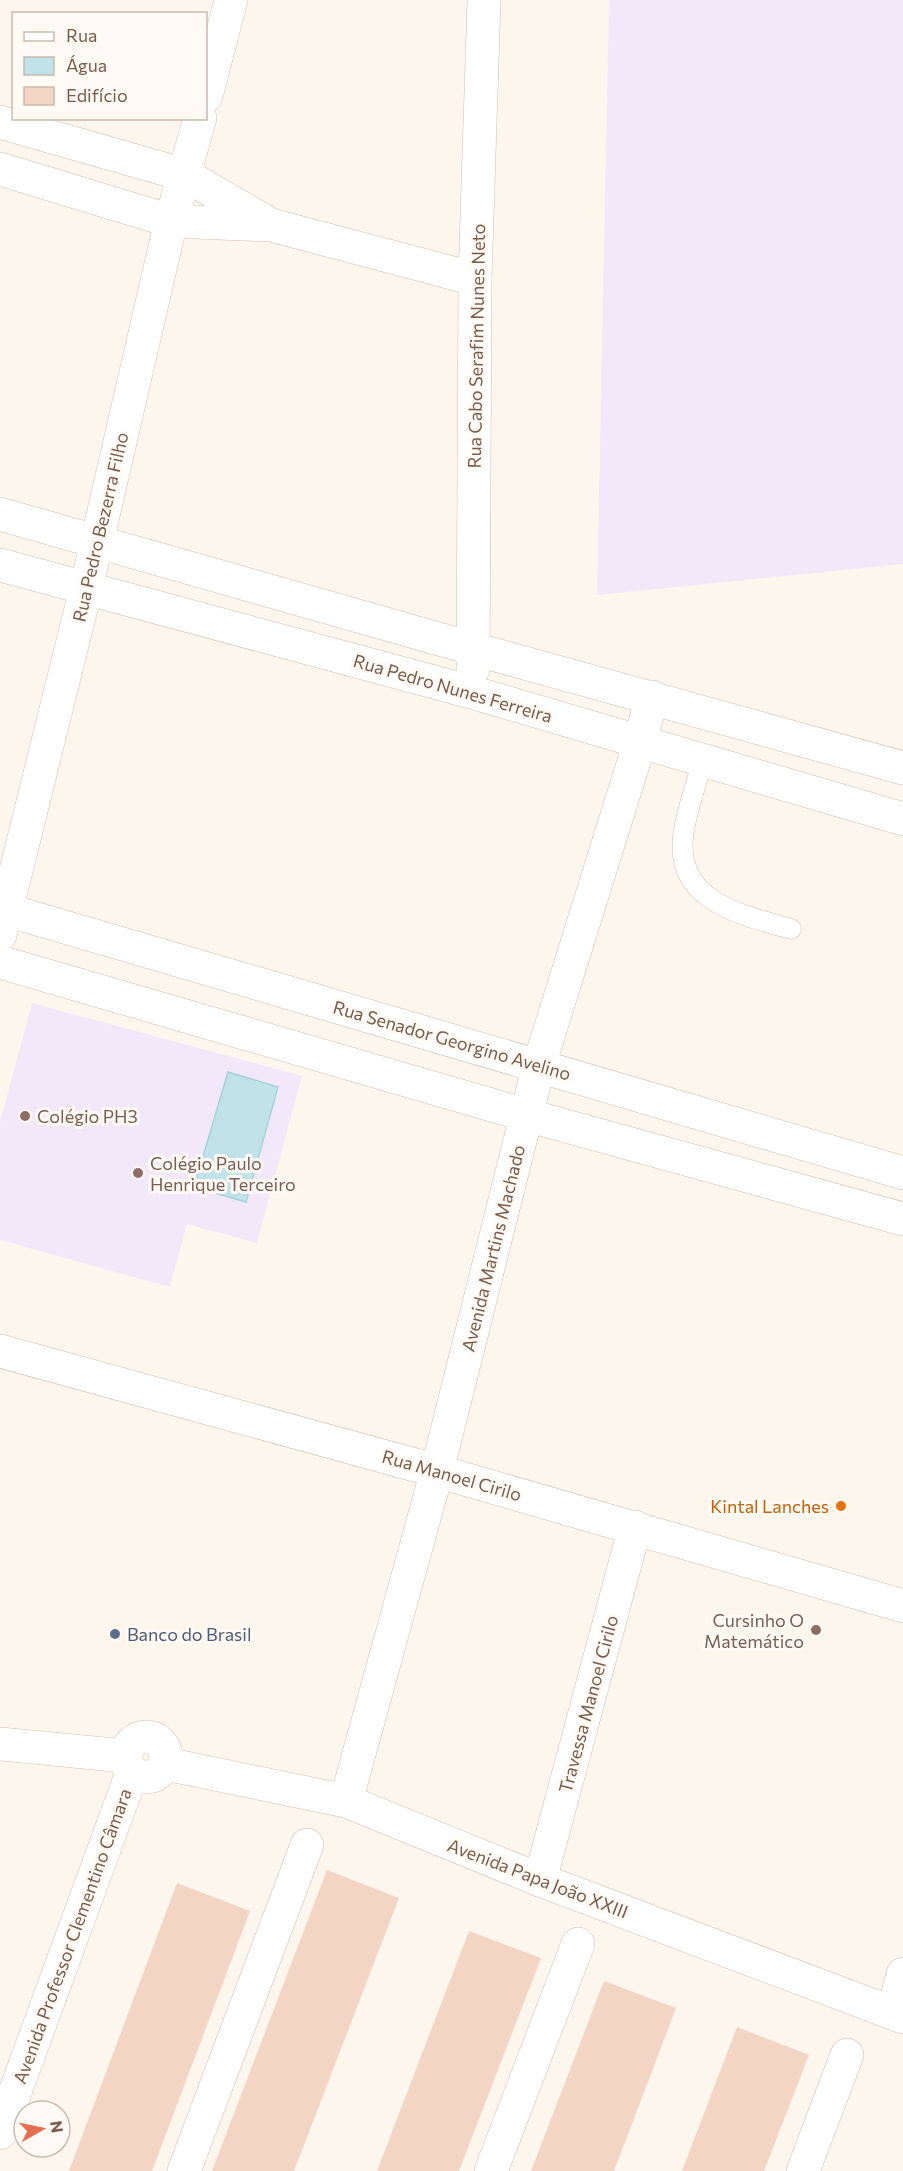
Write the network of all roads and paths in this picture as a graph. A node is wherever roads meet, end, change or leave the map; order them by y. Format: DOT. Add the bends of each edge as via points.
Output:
graph roads {
  1 [pos="231,0"];
  2 [pos="484,0"];
  3 [pos="207,92"];
  4 [pos="199,120"];
  5 [pos="0,122"];
  6 [pos="0,169"];
  7 [pos="185,176"];
  8 [pos="171,221"];
  9 [pos="271,225"];
  10 [pos="475,279"];
  11 [pos="0,514"];
  12 [pos="97,541"];
  13 [pos="0,565"];
  14 [pos="86,589"];
  15 [pos="474,649"];
  16 [pos="471,692"];
  17 [pos="652,698"];
  18 [pos="640,742"];
  19 [pos="704,760"];
  20 [pos="903,768"];
  21 [pos="903,819"];
  22 [pos="2,918"];
  23 [pos="791,929"];
  24 [pos="0,962"];
  25 [pos="539,1065"];
  26 [pos="526,1115"];
  27 [pos="903,1173"];
  28 [pos="903,1219"];
  29 [pos="0,1351"];
  30 [pos="437,1471"];
  31 [pos="635,1527"];
  32 [pos="903,1606"];
  33 [pos="0,1744"];
  34 [pos="129,1765"];
  35 [pos="346,1801"];
  36 [pos="307,1845"];
  37 [pos="540,1880"];
  38 [pos="578,1944"];
  39 [pos="903,1974"];
  40 [pos="898,2015"];
  41 [pos="847,2055"];
  42 [pos="0,2133"];
  43 [pos="184,2171"];
  44 [pos="491,2171"];
  45 [pos="803,2171"];
  1 -- 3 [label="street"];
  2 -- 10 [label="street, Rua Cabo Serafim Nunes Neto"];
  4 -- 7 [label="street, Rua Pedro Bezerra Filho"];
  5 -- 7 [label="street"];
  6 -- 8 [label="street"];
  7 -- 8 [label="street, Rua Pedro Bezerra Filho"];
  7 -- 9 [label="street"];
  8 -- 9 [label="street"];
  8 -- 12 [label="street, Rua Pedro Bezerra Filho"];
  9 -- 10 [label="street"];
  10 -- 15 [label="street, Rua Cabo Serafim Nunes Neto"];
  11 -- 12 [label="street"];
  12 -- 14 [label="street, Rua Pedro Bezerra Filho"];
  12 -- 15 [label="street"];
  13 -- 14 [label="street, Rua Pedro Nunes Ferreira"];
  14 -- 16 [label="street, Rua Pedro Nunes Ferreira"];
  14 -- 22 [label="street, Rua Pedro Bezerra Filho"];
  15 -- 16 [label="street, Rua Cabo Serafim Nunes Neto"];
  15 -- 17 [label="street"];
  16 -- 18 [label="street, Rua Pedro Nunes Ferreira"];
  17 -- 18 [label="street, Avenida Martins Machado"];
  17 -- 20 [label="street"];
  18 -- 19 [label="street, Rua Pedro Nunes Ferreira"];
  18 -- 25 [label="street, Avenida Martins Machado"];
  19 -- 21 [label="street, Rua Pedro Nunes Ferreira"];
  19 -- 23 [label="lane" via="682,835 689,875 700,891 717,904 736,914"];
  22 -- 25 [label="street, Rua Senador Georgino Avelino"];
  24 -- 26 [label="street"];
  25 -- 26 [label="street, Avenida Martins Machado"];
  25 -- 27 [label="street, Rua Senador Georgino Avelino"];
  26 -- 28 [label="street"];
  26 -- 30 [label="street, Avenida Martins Machado"];
  29 -- 30 [label="street, Rua Manoel Cirilo"];
  30 -- 31 [label="street, Rua Manoel Cirilo"];
  30 -- 35 [label="street, Avenida Martins Machado"];
  31 -- 32 [label="street, Rua Manoel Cirilo"];
  31 -- 37 [label="street, Travessa Manoel Cirilo"];
  33 -- 34 [label="street"];
  34 -- 35 [label="street, Avenida Papa João XXIII" via="128,1747 145,1736 163,1745 166,1764"];
  34 -- 42 [label="street, Avenida Professor Clementino Câmara"];
  35 -- 37 [label="street, Avenida Papa João XXIII"];
  36 -- 43 [label="street"];
  37 -- 40 [label="street, Avenida Papa João XXIII"];
  38 -- 44 [label="street"];
  39 -- 40 [label="street"];
  41 -- 45 [label="street"];
}
